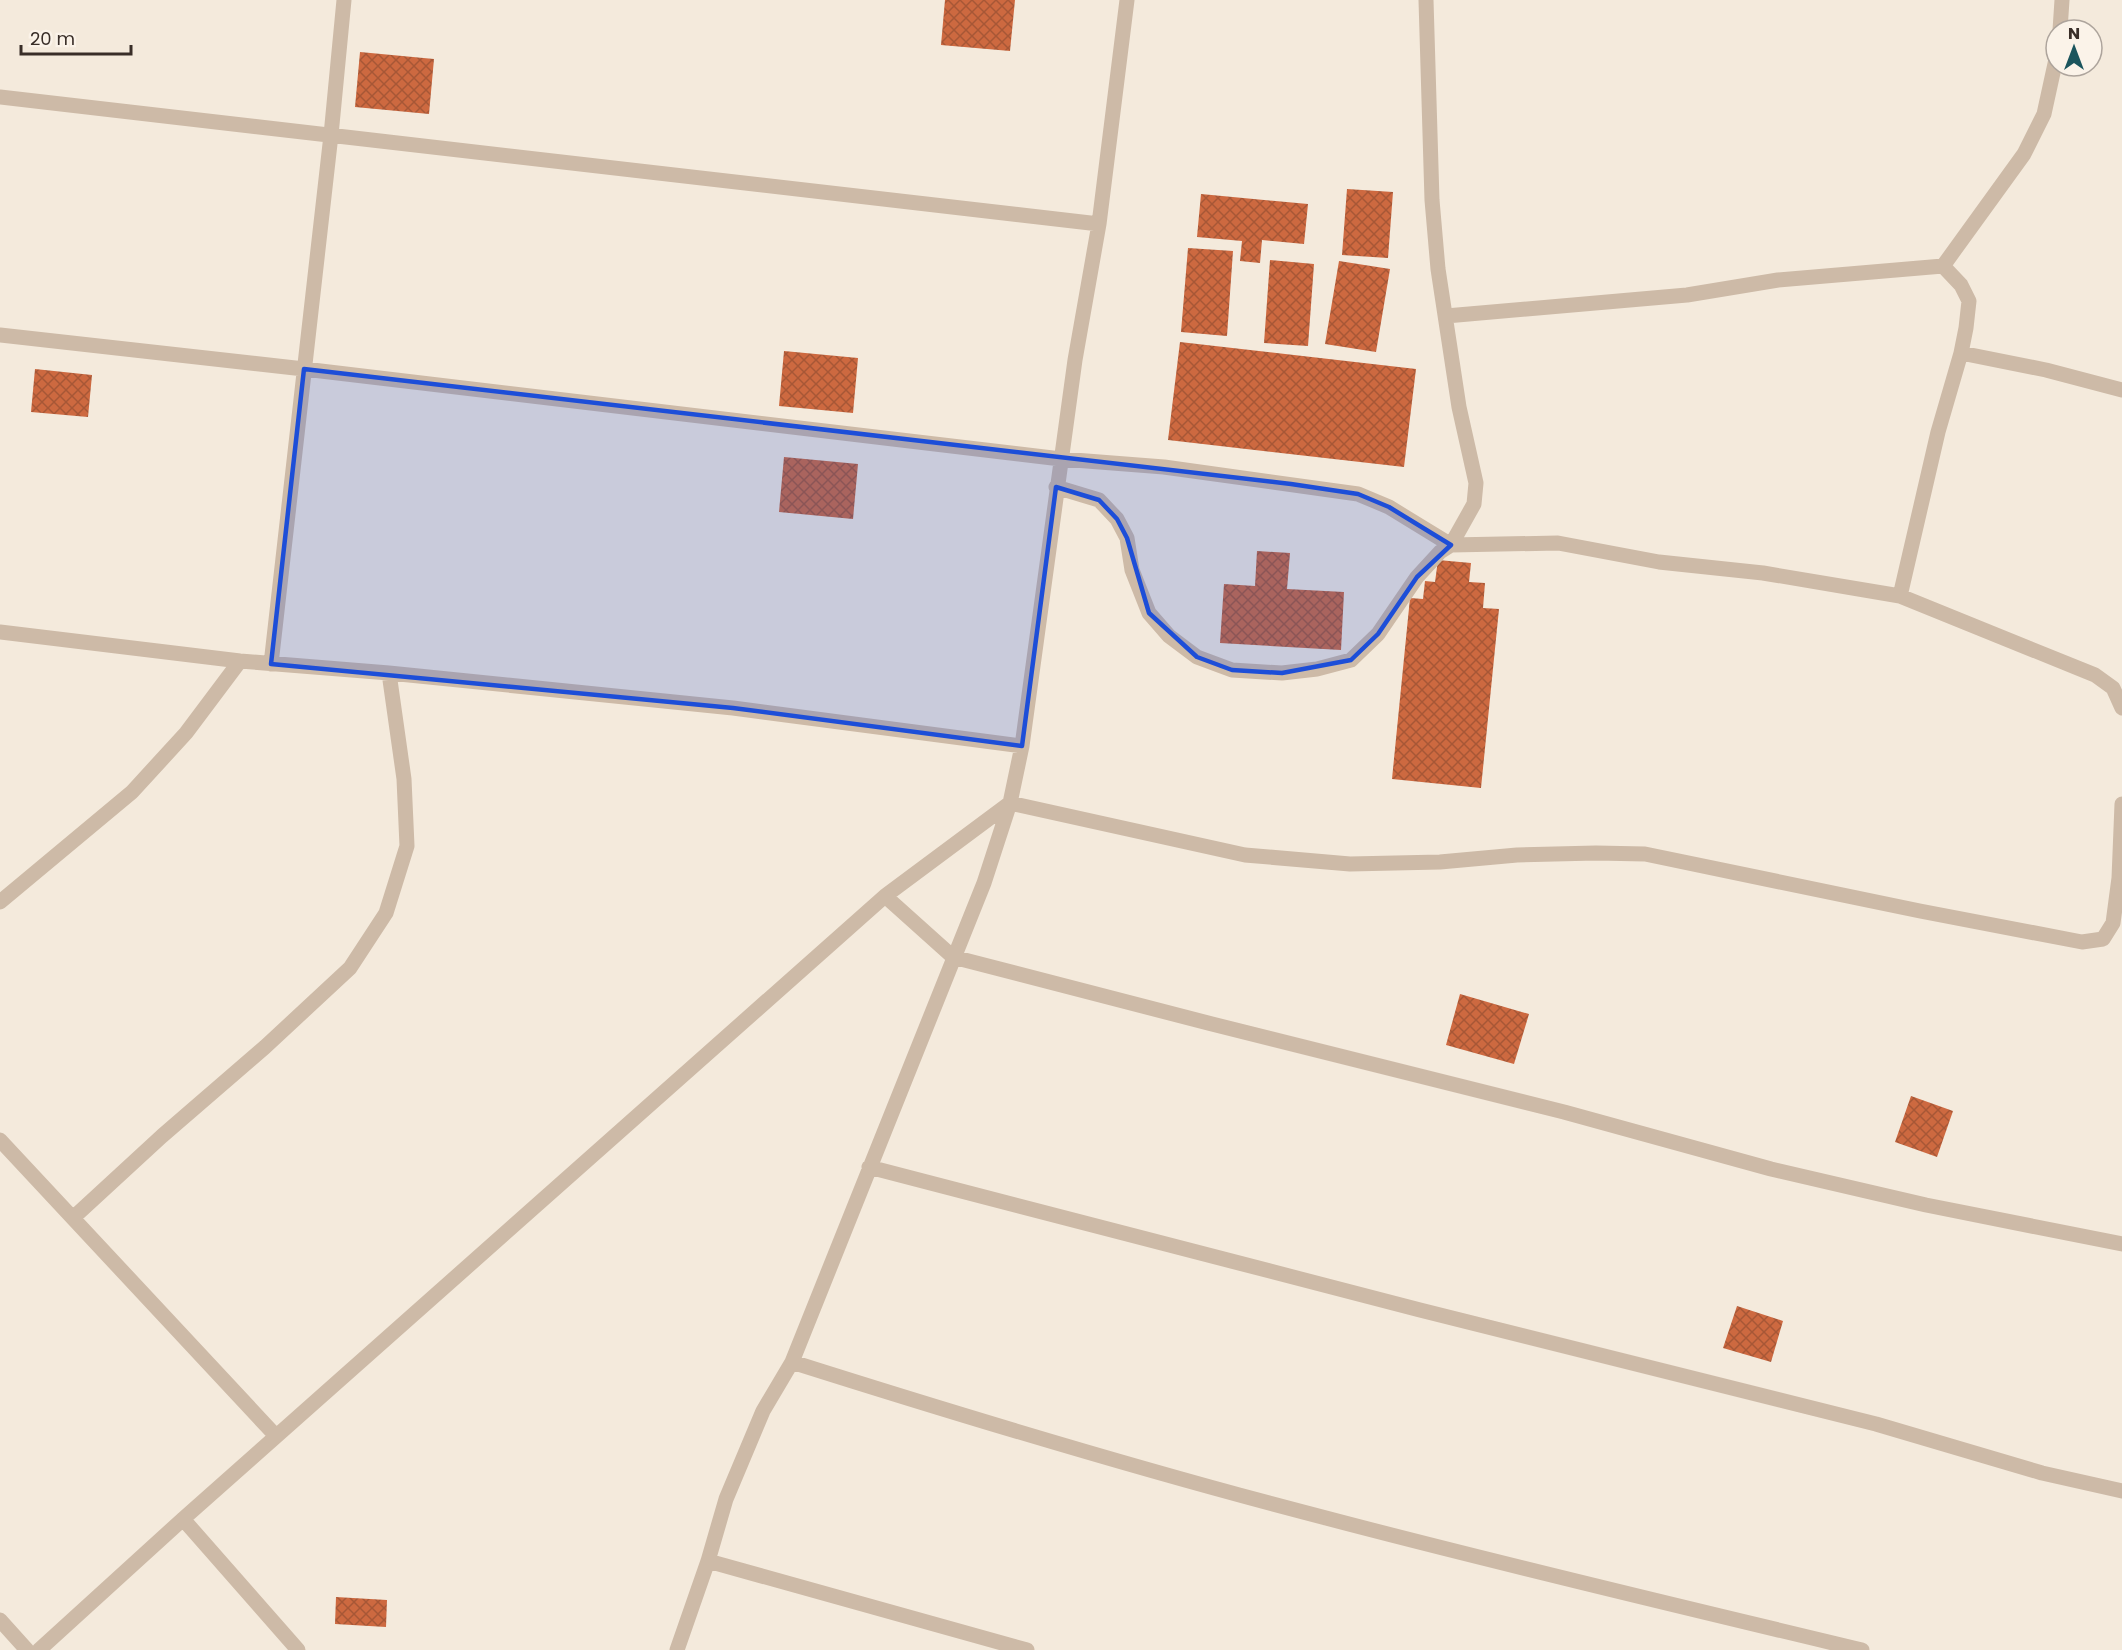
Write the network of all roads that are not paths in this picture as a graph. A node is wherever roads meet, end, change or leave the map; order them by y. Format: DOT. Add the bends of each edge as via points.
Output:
graph roads {
  1 [pos="344,0"];
  2 [pos="1127,0"];
  3 [pos="1426,0"];
  4 [pos="2062,0"];
  5 [pos="2061,18"];
  6 [pos="2052,78"];
  7 [pos="0,97"];
  8 [pos="331,135"];
  9 [pos="1099,224"];
  10 [pos="1942,266"];
  11 [pos="1446,316"];
  12 [pos="0,335"];
  13 [pos="1961,353"];
  14 [pos="304,369"];
  15 [pos="2122,390"];
  16 [pos="1061,459"];
  17 [pos="1056,487"];
  18 [pos="1451,545"];
  19 [pos="1900,596"];
  20 [pos="0,632"];
  21 [pos="240,661"];
  22 [pos="271,664"];
  23 [pos="389,673"];
  24 [pos="2122,708"];
  25 [pos="1022,746"];
  26 [pos="1010,803"];
  27 [pos="2122,804"];
  28 [pos="885,896"];
  29 [pos="0,902"];
  30 [pos="953,957"];
  31 [pos="0,1140"];
  32 [pos="869,1167"];
  33 [pos="74,1217"];
  34 [pos="2122,1244"];
  35 [pos="792,1362"];
  36 [pos="276,1436"];
  37 [pos="2122,1491"];
  38 [pos="183,1519"];
  39 [pos="708,1561"];
  40 [pos="0,1620"];
  41 [pos="27,1650"];
  42 [pos="39,1650"];
  43 [pos="298,1650"];
  44 [pos="677,1650"];
  45 [pos="1027,1650"];
  46 [pos="1862,1650"];
  1 -- 8 [label="street"];
  2 -- 9 [label="street"];
  3 -- 11 [label="street" via="1432,200"];
  4 -- 5 [label="street"];
  6 -- 10 [label="street" via="2044,114 2024,154"];
  7 -- 8 [label="street"];
  8 -- 9 [label="street"];
  8 -- 14 [label="street"];
  9 -- 16 [label="street"];
  10 -- 11 [label="street"];
  10 -- 13 [label="street" via="1961,285 1969,301"];
  11 -- 18 [label="street" via="1459,407 1476,483 1474,504"];
  12 -- 14 [label="street"];
  13 -- 15 [label="street"];
  13 -- 19 [label="street" via="1938,432"];
  14 -- 16 [label="street"];
  14 -- 22 [label="street"];
  16 -- 17 [label="street"];
  16 -- 18 [label="street" via="1164,467 1358,494 1389,507"];
  17 -- 18 [label="street" via="1099,500 1117,519 1127,538 1132,570 1149,613 1169,636 1197,657 1232,670 1282,673 1351,660 1378,634 1417,577"];
  17 -- 25 [label="street"];
  18 -- 19 [label="street" via="1558,543 1659,562 1763,573"];
  19 -- 24 [label="street" via="2095,675 2113,688"];
  20 -- 21 [label="street"];
  21 -- 22 [label="street"];
  21 -- 29 [label="street" via="186,733 132,792"];
  22 -- 23 [label="street"];
  23 -- 25 [label="street" via="733,708"];
  23 -- 33 [label="street" via="404,779 407,846 386,913 350,968"];
  25 -- 26 [label="street"];
  26 -- 27 [label="street" via="1245,855 1350,864 1517,855 1645,854 2082,942 2103,939 2113,923"];
  26 -- 28 [label="street"];
  26 -- 30 [label="street" via="984,882"];
  28 -- 30 [label="street"];
  28 -- 36 [label="street"];
  30 -- 32 [label="street"];
  30 -- 34 [label="street" via="1564,1112 1771,1169"];
  31 -- 33 [label="street"];
  32 -- 35 [label="street"];
  32 -- 37 [label="street" via="1876,1424 2042,1473"];
  33 -- 36 [label="street"];
  35 -- 39 [label="street" via="763,1411 726,1499"];
  35 -- 46 [label="street" via="1064,1446 1326,1518"];
  36 -- 38 [label="street"];
  38 -- 42 [label="street"];
  38 -- 43 [label="street"];
  39 -- 44 [label="street"];
  39 -- 45 [label="street"];
  40 -- 41 [label="street"];
}
